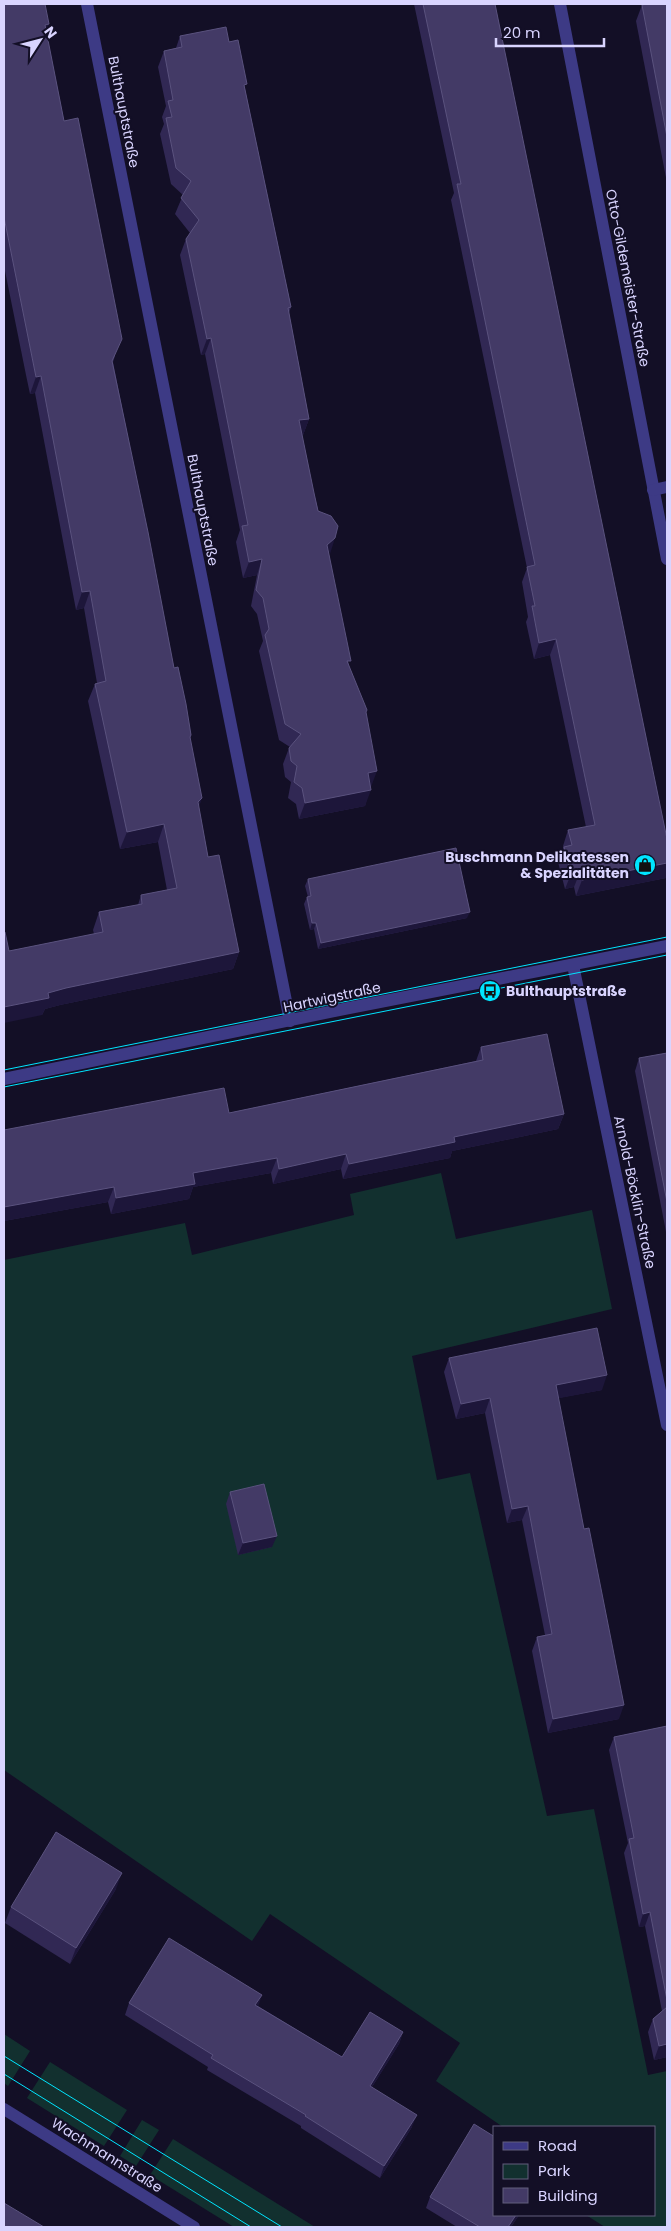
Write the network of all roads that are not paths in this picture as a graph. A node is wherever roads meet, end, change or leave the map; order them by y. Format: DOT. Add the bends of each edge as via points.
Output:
graph roads {
  1 [pos="87,4"];
  2 [pos="560,4"];
  3 [pos="667,487"];
  4 [pos="653,490"];
  5 [pos="667,558"];
  6 [pos="667,946"];
  7 [pos="573,965"];
  8 [pos="290,1021"];
  9 [pos="4,1079"];
  10 [pos="667,1425"];
  11 [pos="4,2109"];
  12 [pos="194,2227"];
  1 -- 8 [label="street, Bulthauptstraße"];
  2 -- 4 [label="street, Otto-Gildemeister-Straße"];
  3 -- 4 [label="street"];
  4 -- 5 [label="street, Otto-Gildemeister-Straße"];
  6 -- 7 [label="street, Hartwigstraße"];
  7 -- 8 [label="street, Hartwigstraße"];
  7 -- 10 [label="street, Arnold-Böcklin-Straße"];
  8 -- 9 [label="street, Hartwigstraße"];
  11 -- 12 [label="street, Wachmannstraße"];
}
